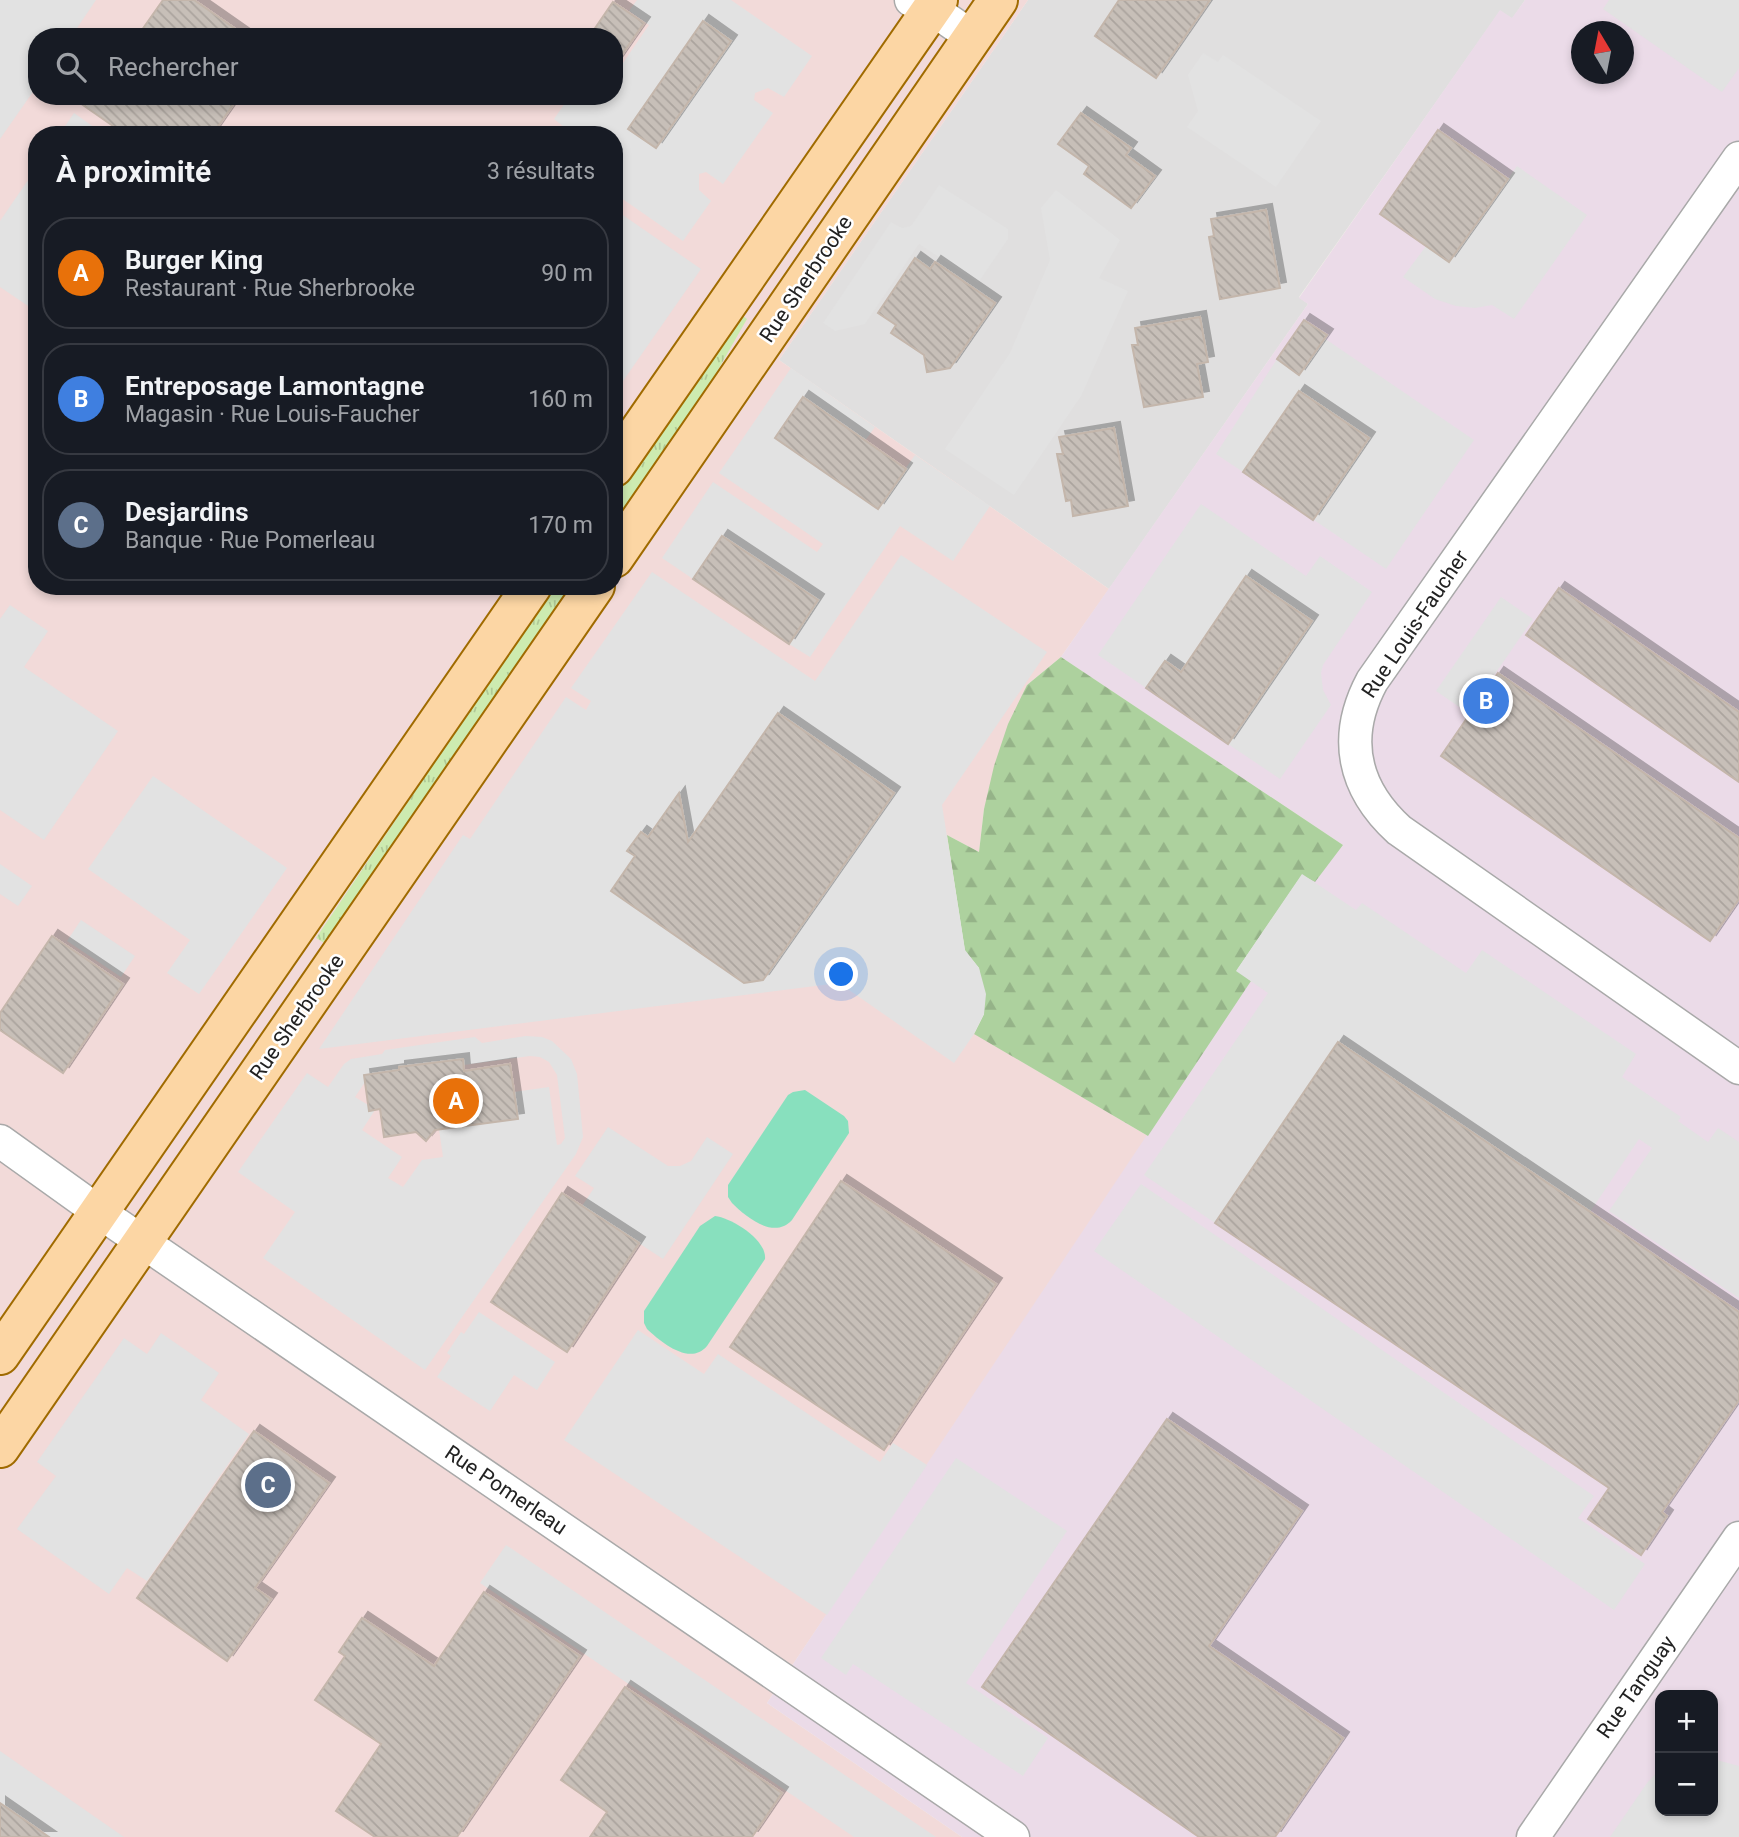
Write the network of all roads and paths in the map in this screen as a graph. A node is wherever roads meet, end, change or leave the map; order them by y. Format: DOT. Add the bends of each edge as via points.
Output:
graph roads {
  1 [pos="998,0"];
  2 [pos="927,3"];
  3 [pos="971,36"];
  4 [pos="1739,158"];
  5 [pos="623,454"];
  6 [pos="623,545"];
  7 [pos="526,595"];
  8 [pos="588,595"];
  9 [pos="1739,1068"];
  10 [pos="0,1141"];
  11 [pos="99,1212"];
  12 [pos="143,1242"];
  13 [pos="0,1355"];
  14 [pos="0,1448"];
  15 [pos="1739,1538"];
  16 [pos="1013,1837"];
  17 [pos="1533,1837"];
  1 -- 3 [label="main road, Rue Sherbrooke"];
  2 -- 3 [label="street"];
  2 -- 5 [label="main road"];
  3 -- 6 [label="main road, Rue Sherbrooke"];
  4 -- 9 [label="street, Rue Louis-Faucher" via="1372,681 1360,708 1355,738 1362,779 1377,807 1399,830"];
  7 -- 11 [label="main road"];
  8 -- 12 [label="main road, Rue Sherbrooke"];
  10 -- 11 [label="street, Rue Pomerleau"];
  11 -- 12 [label="street, Rue Pomerleau"];
  11 -- 13 [label="main road"];
  12 -- 14 [label="main road, Rue Sherbrooke"];
  12 -- 16 [label="street, Rue Pomerleau"];
  15 -- 17 [label="street, Rue Tanguay"];
}
